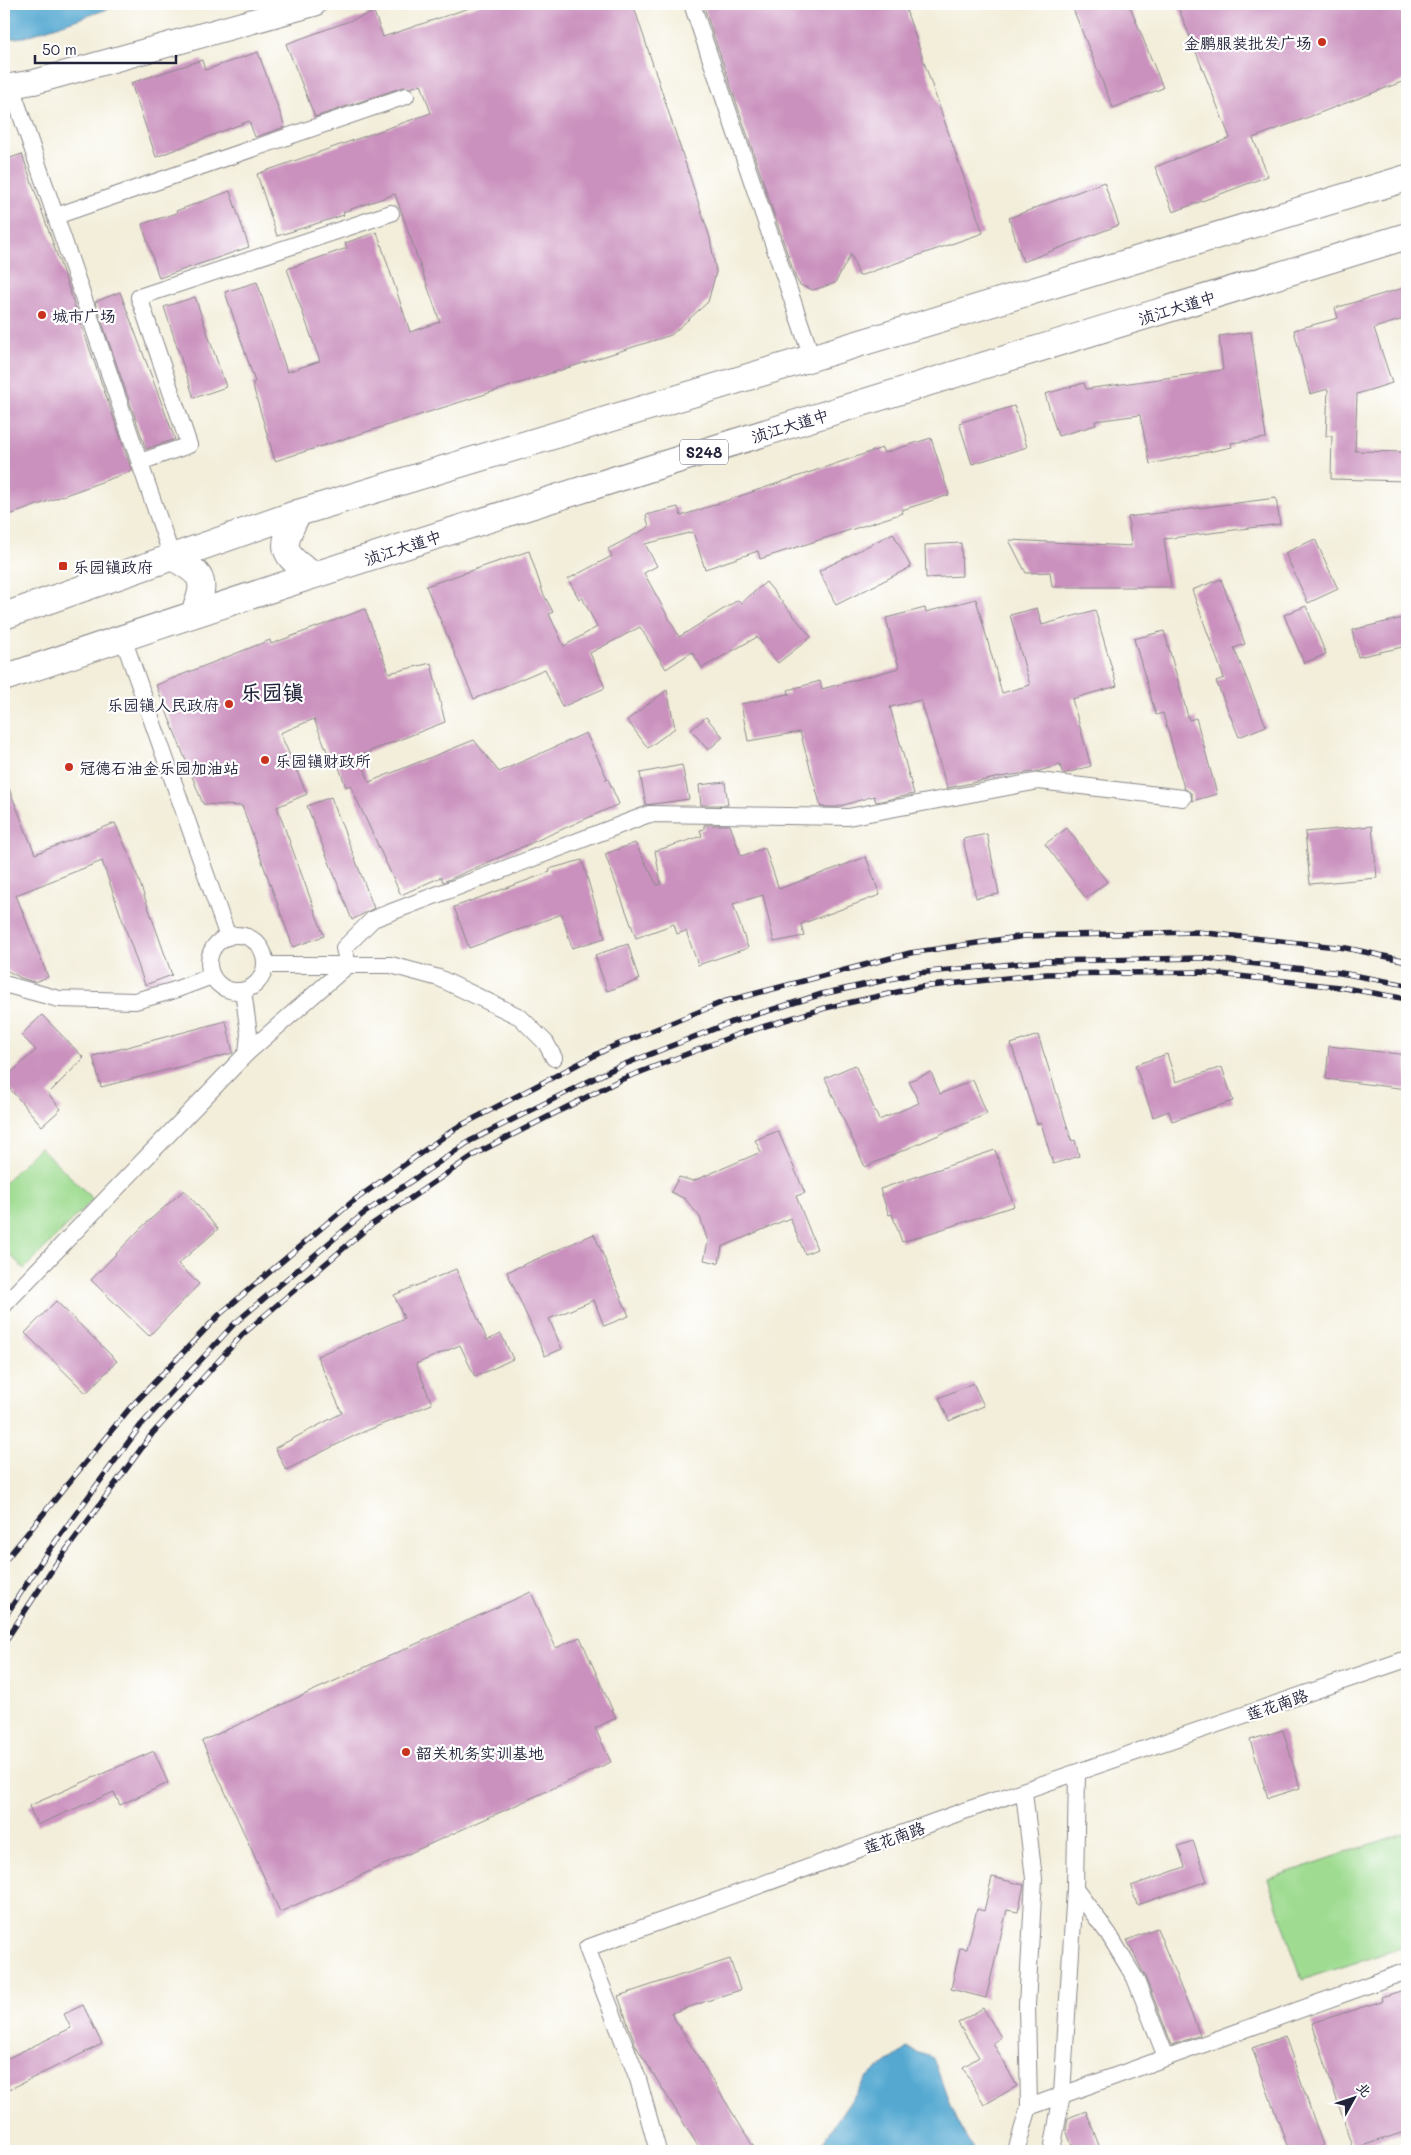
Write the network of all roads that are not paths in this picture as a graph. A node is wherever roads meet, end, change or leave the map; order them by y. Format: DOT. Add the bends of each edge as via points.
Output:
graph roads {
  1 [pos="314,4"];
  2 [pos="692,4"];
  3 [pos="7,86"];
  4 [pos="406,96"];
  5 [pos="1407,178"];
  6 [pos="391,213"];
  7 [pos="56,216"];
  8 [pos="1407,236"];
  9 [pos="812,358"];
  10 [pos="140,462"];
  11 [pos="298,513"];
  12 [pos="172,557"];
  13 [pos="314,575"];
  14 [pos="194,613"];
  15 [pos="4,616"];
  16 [pos="123,638"];
  17 [pos="4,678"];
  18 [pos="1182,798"];
  19 [pos="228,937"];
  20 [pos="264,965"];
  21 [pos="348,965"];
  22 [pos="212,976"];
  23 [pos="4,984"];
  24 [pos="243,991"];
  25 [pos="247,1053"];
  26 [pos="554,1058"];
  27 [pos="4,1305"];
  28 [pos="1407,1659"];
  29 [pos="1077,1773"];
  30 [pos="1024,1792"];
  31 [pos="1075,1889"];
  32 [pos="1407,1971"];
  33 [pos="1166,2057"];
  34 [pos="1062,2094"];
  35 [pos="1029,2107"];
  36 [pos="658,2151"];
  37 [pos="1016,2151"];
  38 [pos="1052,2151"];
  1 -- 3 [label="street" via="34,82"];
  2 -- 9 [label="street"];
  3 -- 7 [label="street"];
  4 -- 7 [label="street"];
  5 -- 9 [label="main road"];
  6 -- 10 [label="street" via="139,297 189,446"];
  7 -- 10 [label="street"];
  8 -- 13 [label="main road, 浈江大道中 / S248"];
  9 -- 11 [label="main road"];
  10 -- 12 [label="street"];
  11 -- 12 [label="main road"];
  11 -- 13 [label="main road" via="286,538 287,551 294,562"];
  12 -- 14 [label="main road" via="194,569 201,578 202,592"];
  12 -- 15 [label="main road"];
  13 -- 14 [label="main road, 浈江大道中 / S248"];
  14 -- 16 [label="main road, 浈江大道中 / S248"];
  16 -- 17 [label="main road, 浈江大道中 / S248"];
  16 -- 19 [label="street"];
  18 -- 21 [label="street" via="1039,781 848,817 649,814 374,919 344,948"];
  19 -- 20 [label="street" via="238,936 254,942 264,956"];
  19 -- 22 [label="street" via="213,948 209,967"];
  20 -- 21 [label="street"];
  20 -- 24 [label="street" via="258,982"];
  21 -- 25 [label="street"];
  21 -- 26 [label="street" via="391,965 439,978 520,1017 546,1043"];
  22 -- 23 [label="street" via="135,1001 59,999"];
  22 -- 24 [label="street" via="226,989"];
  24 -- 25 [label="street" via="249,1034"];
  25 -- 27 [label="street"];
  28 -- 29 [label="street, 莲花南路"];
  29 -- 30 [label="street, 莲花南路"];
  29 -- 31 [label="street"];
  30 -- 35 [label="street" via="1034,1879 1026,2005"];
  30 -- 36 [label="street, 莲花南路" via="587,1948 638,2079"];
  31 -- 33 [label="street" via="1108,1933 1135,1978"];
  31 -- 34 [label="street"];
  32 -- 33 [label="street"];
  33 -- 34 [label="street"];
  34 -- 35 [label="street"];
  34 -- 38 [label="street"];
  35 -- 37 [label="street"];
}
